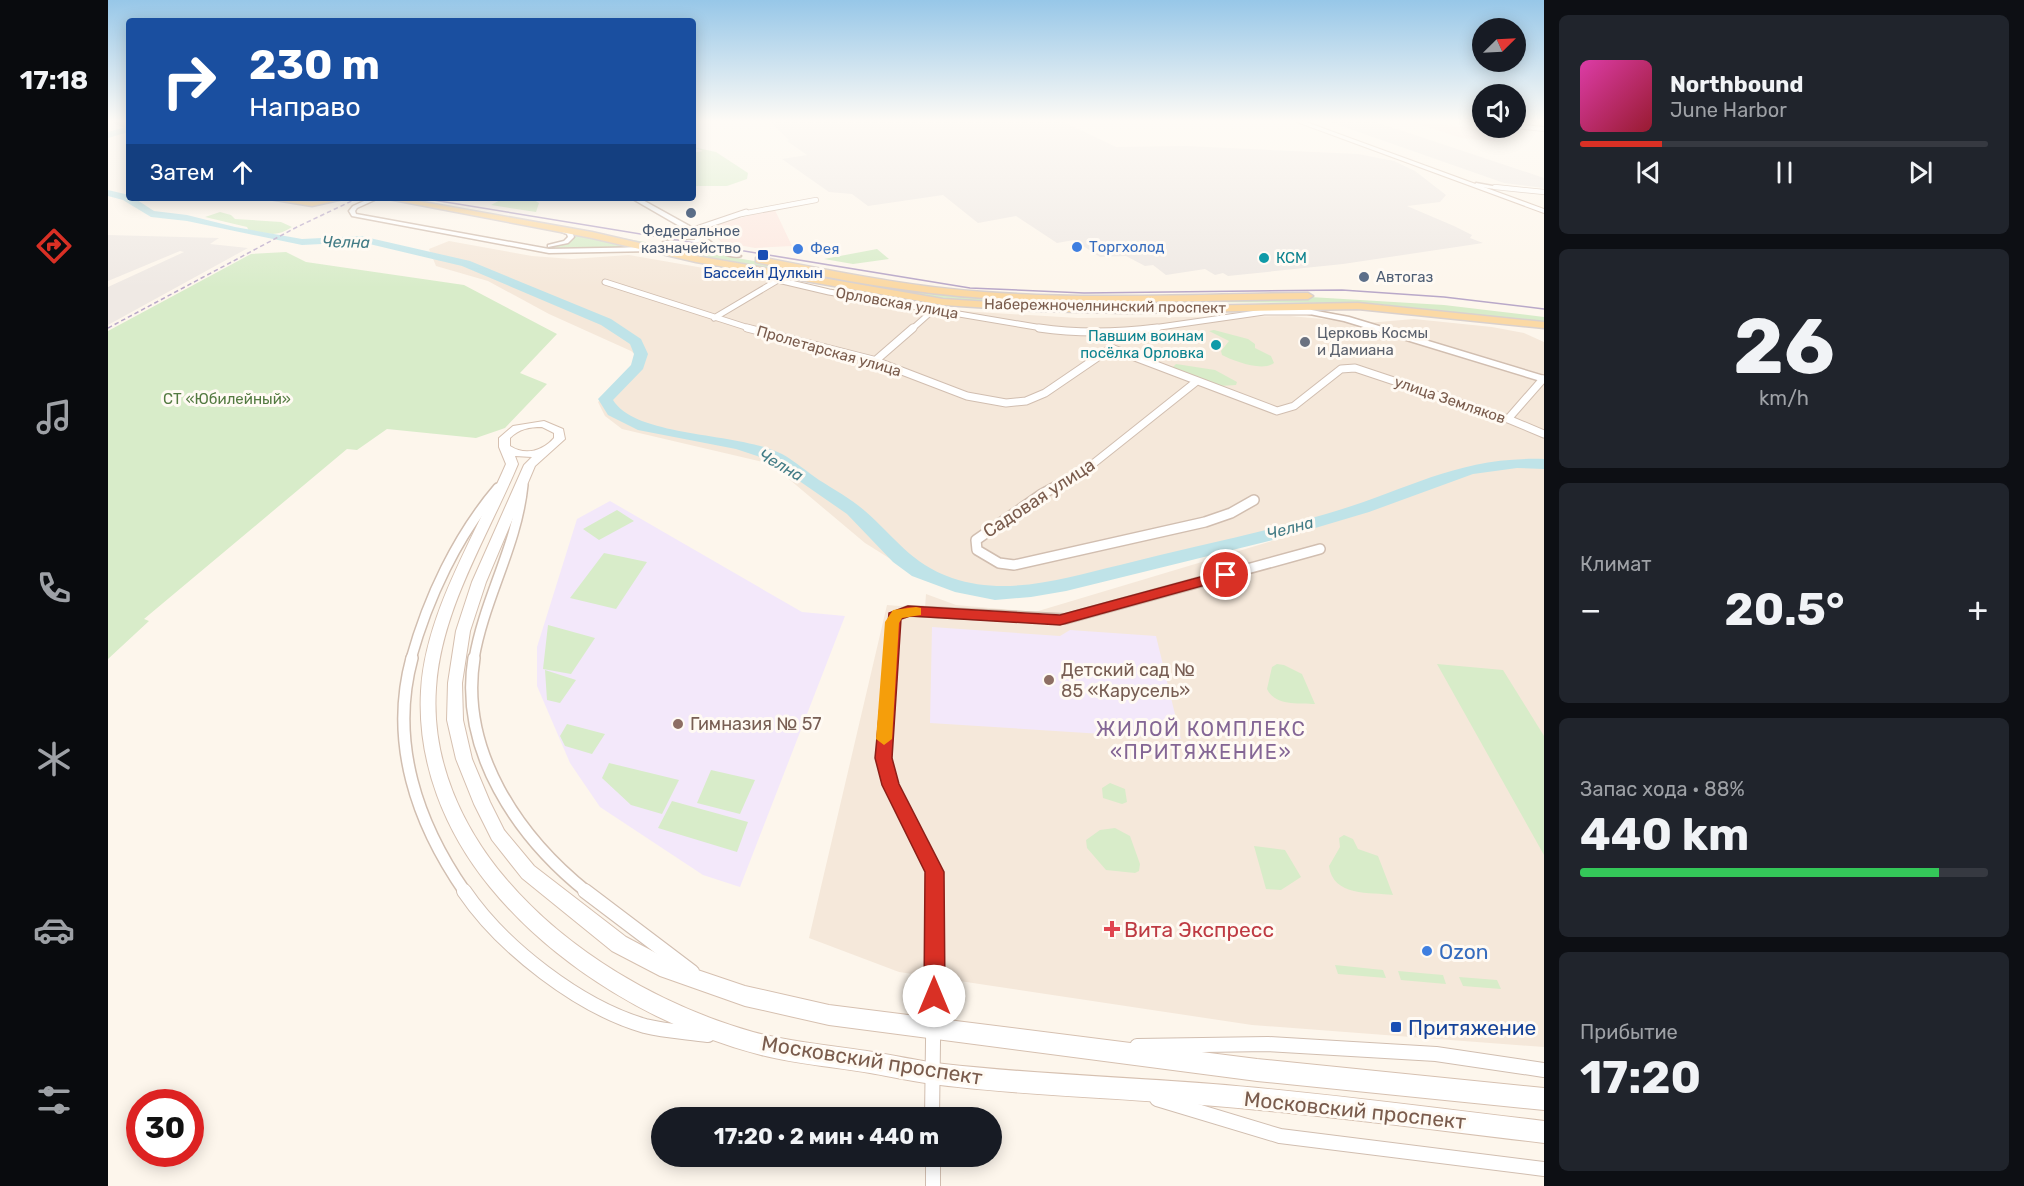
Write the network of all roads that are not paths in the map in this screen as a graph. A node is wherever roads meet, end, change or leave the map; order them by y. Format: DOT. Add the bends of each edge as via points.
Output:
graph roads {
  1 [pos="1455,177"];
  2 [pos="1470,177"];
  3 [pos="1476,185"];
  4 [pos="1495,186"];
  5 [pos="1544,192"];
  6 [pos="816,200"];
  7 [pos="290,201"];
  8 [pos="328,201"];
  9 [pos="369,201"];
  10 [pos="406,201"];
  11 [pos="423,201"];
  12 [pos="639,201"];
  13 [pos="1544,204"];
  14 [pos="1544,211"];
  15 [pos="556,228"];
  16 [pos="695,232"];
  17 [pos="665,243"];
  18 [pos="529,248"];
  19 [pos="653,249"];
  20 [pos="737,256"];
  21 [pos="605,282"];
  22 [pos="1119,297"];
  23 [pos="1166,297"];
  24 [pos="1408,300"];
  25 [pos="964,304"];
  26 [pos="1462,305"];
  27 [pos="1283,306"];
  28 [pos="1358,306"];
  29 [pos="1176,309"];
  30 [pos="944,310"];
  31 [pos="1129,310"];
  32 [pos="957,313"];
  33 [pos="1544,316"];
  34 [pos="714,318"];
  35 [pos="1344,318"];
  36 [pos="1544,325"];
  37 [pos="1120,333"];
  38 [pos="1110,348"];
  39 [pos="875,361"];
  40 [pos="1544,379"];
  41 [pos="1197,381"];
  42 [pos="1508,419"];
  43 [pos="1544,434"];
  44 [pos="547,448"];
  45 [pos="508,450"];
  46 [pos="514,481"];
  47 [pos="1254,500"];
  48 [pos="1320,549"];
  49 [pos="703,982"];
  50 [pos="934,1029"];
  51 [pos="1000,1036"];
  52 [pos="754,1042"];
  53 [pos="1544,1070"];
  54 [pos="933,1073"];
  55 [pos="1117,1087"];
  56 [pos="1544,1099"];
  57 [pos="932,1107"];
  58 [pos="1544,1132"];
  59 [pos="933,1167"];
  60 [pos="1544,1168"];
  61 [pos="933,1186"];
  1 -- 3 [label="main road"];
  2 -- 4 [label="main road"];
  3 -- 4 [label="street"];
  3 -- 14 [label="main road"];
  4 -- 5 [label="street"];
  4 -- 13 [label="main road"];
  6 -- 16 [label="street" via="753,210"];
  7 -- 8 [label="main road"];
  9 -- 18 [label="street" via="355,207 354,215"];
  10 -- 15 [label="main road, Набережночелнинский проспект"];
  11 -- 17 [label="main road, Набережночелнинский проспект"];
  12 -- 16 [label="street"];
  15 -- 18 [label="street" via="572,237 555,246"];
  15 -- 19 [label="main road, Набережночелнинский проспект"];
  16 -- 17 [label="street" via="697,242"];
  16 -- 20 [label="street"];
  17 -- 20 [label="main road, Набережночелнинский проспект"];
  18 -- 19 [label="street"];
  19 -- 25 [label="main road, Набережночелнинский проспект" via="901,296"];
  20 -- 22 [label="main road, Набережночелнинский проспект" via="940,291"];
  21 -- 34 [label="street, Пролетарская улица"];
  22 -- 23 [label="main road, Набережночелнинский проспект"];
  22 -- 31 [label="main road" via="1137,305"];
  23 -- 24 [label="main road, Набережночелнинский проспект"];
  23 -- 29 [label="main road" via="1156,302 1158,305"];
  25 -- 31 [label="main road, Набережночелнинский проспект"];
  25 -- 32 [label="street"];
  26 -- 33 [label="main road"];
  27 -- 28 [label="main road, Набережночелнинский проспект"];
  27 -- 29 [label="main road, Набережночелнинский проспект"];
  27 -- 35 [label="street"];
  28 -- 35 [label="street"];
  28 -- 36 [label="main road, Набережночелнинский проспект"];
  29 -- 31 [label="main road, Набережночелнинский проспект"];
  30 -- 32 [label="street, Орловская улица"];
  30 -- 34 [label="street, Орловская улица" via="778,280"];
  30 -- 39 [label="street" via="930,313"];
  32 -- 37 [label="street, Орловская улица" via="1071,333"];
  34 -- 39 [label="street, Пролетарская улица"];
  35 -- 37 [label="street, Орловская улица" via="1309,312 1264,312"];
  35 -- 40 [label="street, Орловская улица"];
  37 -- 38 [label="street" via="1112,338"];
  38 -- 39 [label="street, Пролетарская улица" via="1035,399 1009,403 963,395"];
  38 -- 41 [label="street"];
  40 -- 42 [label="street"];
  41 -- 42 [label="street, улица Земляков" via="1277,411 1294,406 1341,369 1355,368"];
  41 -- 47 [label="street, Садовая улица" via="1078,476 1042,494 976,540 977,550 999,563 1014,565 1205,522"];
  42 -- 43 [label="street, улица Земляков"];
  44 -- 45 [label="main road" via="528,454"];
  44 -- 45 [label="main road, Московский проспект" via="557,442 559,430 537,424 507,434 504,443"];
  44 -- 46 [label="main road, Московский проспект"];
  45 -- 46 [label="main road, Московский проспект"];
  46 -- 49 [label="street" via="522,510 518,528 478,632 472,669 471,698 494,778 519,823 550,859"];
  46 -- 49 [label="main road, Московский проспект" via="463,631 454,683 455,720 464,759 498,835 528,872 619,944"];
  46 -- 52 [label="main road, Московский проспект" via="453,596 430,678 428,719 435,765 452,813 474,855 554,939 599,971 660,1006"];
  46 -- 52 [label="street" via="481,507 457,543 409,666 403,709 404,745 417,803 466,894 507,942 574,994 638,1024"];
  48 -- 50 [label="street" via="1056,620 908,611 894,617 884,758 891,785 934,872"];
  49 -- 50 [label="main road, Московский проспект" via="818,1013"];
  50 -- 51 [label="main road, Московский проспект"];
  50 -- 54 [label="street"];
  51 -- 53 [label="street" via="1103,1046 1268,1044 1425,1053"];
  51 -- 56 [label="main road, Московский проспект" via="1257,1070"];
  52 -- 54 [label="main road, Московский проспект"];
  54 -- 55 [label="main road, Московский проспект"];
  54 -- 57 [label="street"];
  55 -- 58 [label="main road, Московский проспект" via="1270,1100"];
  55 -- 60 [label="street" via="1280,1136"];
  59 -- 61 [label="street"];
}
